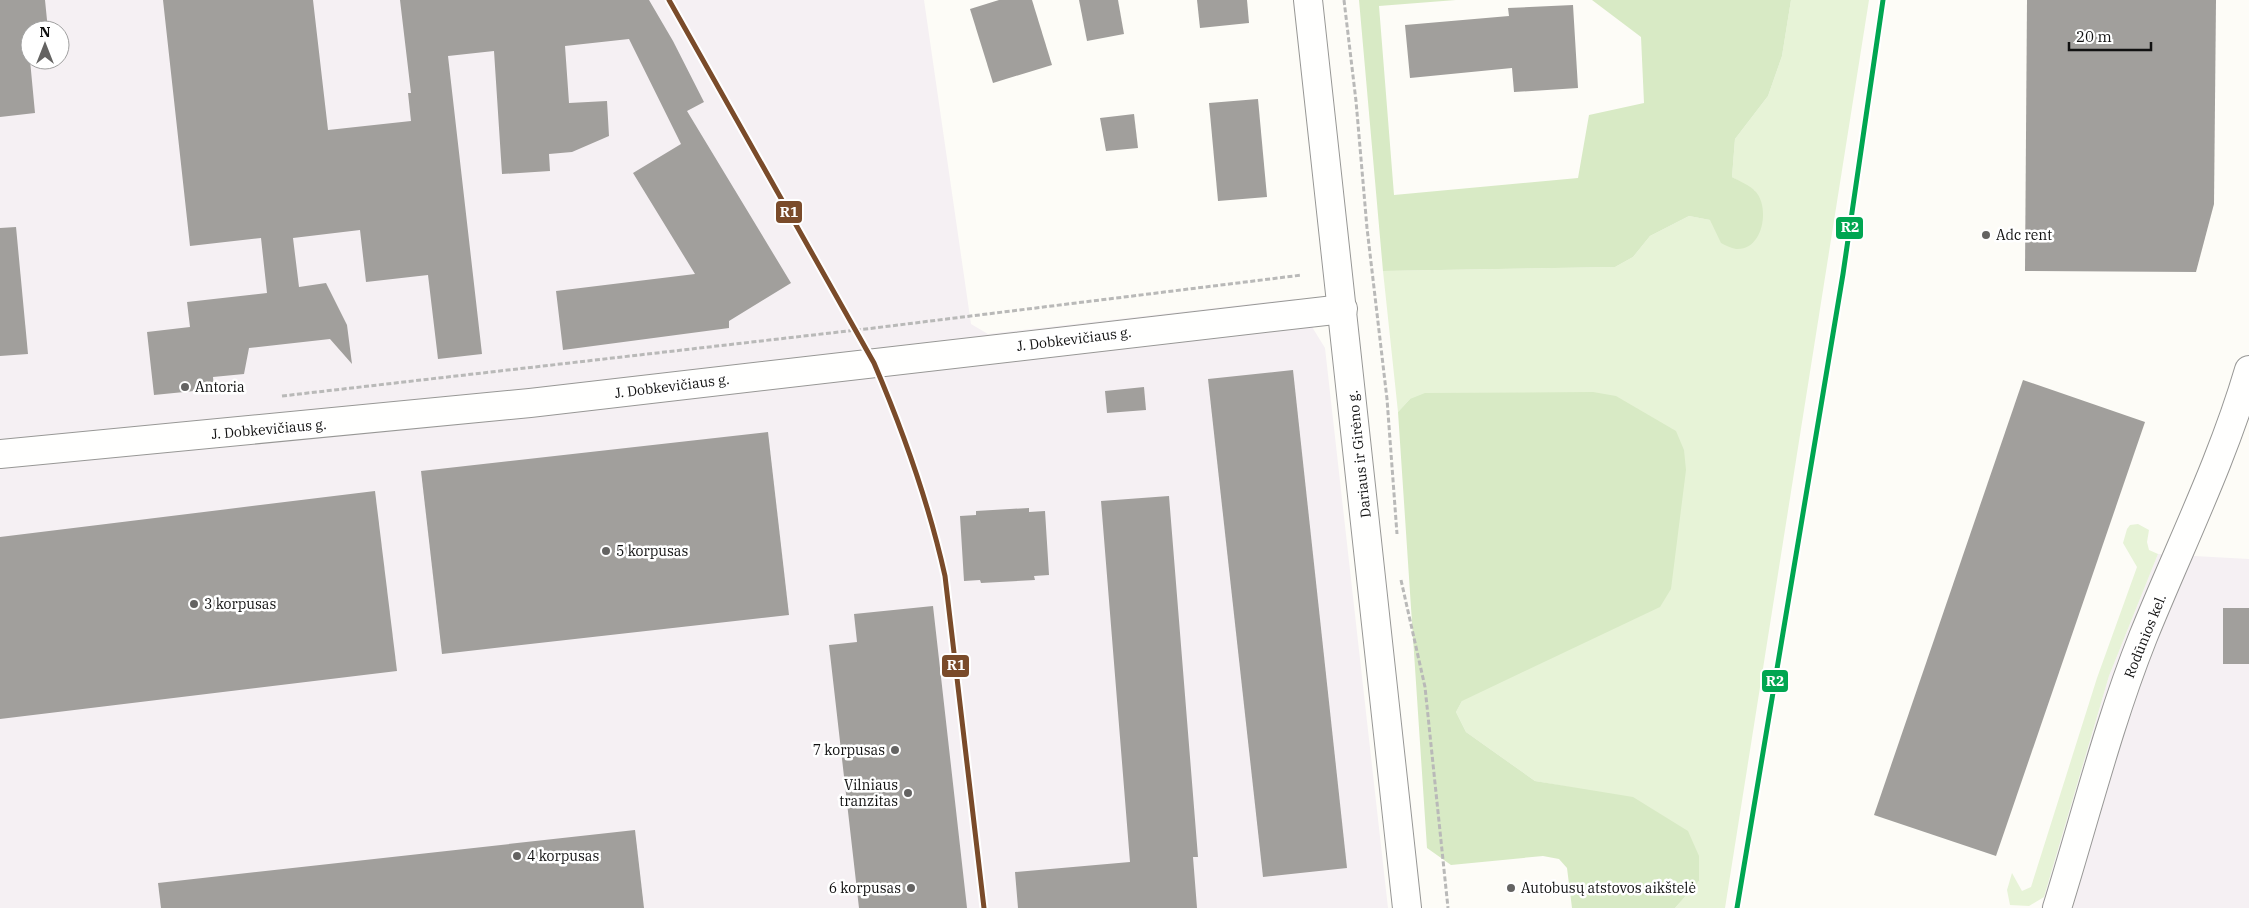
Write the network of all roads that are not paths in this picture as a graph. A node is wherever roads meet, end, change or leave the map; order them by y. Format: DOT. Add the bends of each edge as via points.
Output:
graph roads {
  1 [pos="1308,0"];
  2 [pos="1343,309"];
  3 [pos="2249,370"];
  4 [pos="0,454"];
  5 [pos="1406,908"];
  6 [pos="2057,908"];
  1 -- 2 [label="street, Dariaus ir Girėno g."];
  2 -- 4 [label="street, J. Dobkevičiaus g." via="520,404"];
  2 -- 5 [label="street, Dariaus ir Girėno g."];
  3 -- 6 [label="street, Rodūnios kel." via="2215,470 2124,688"];
}
